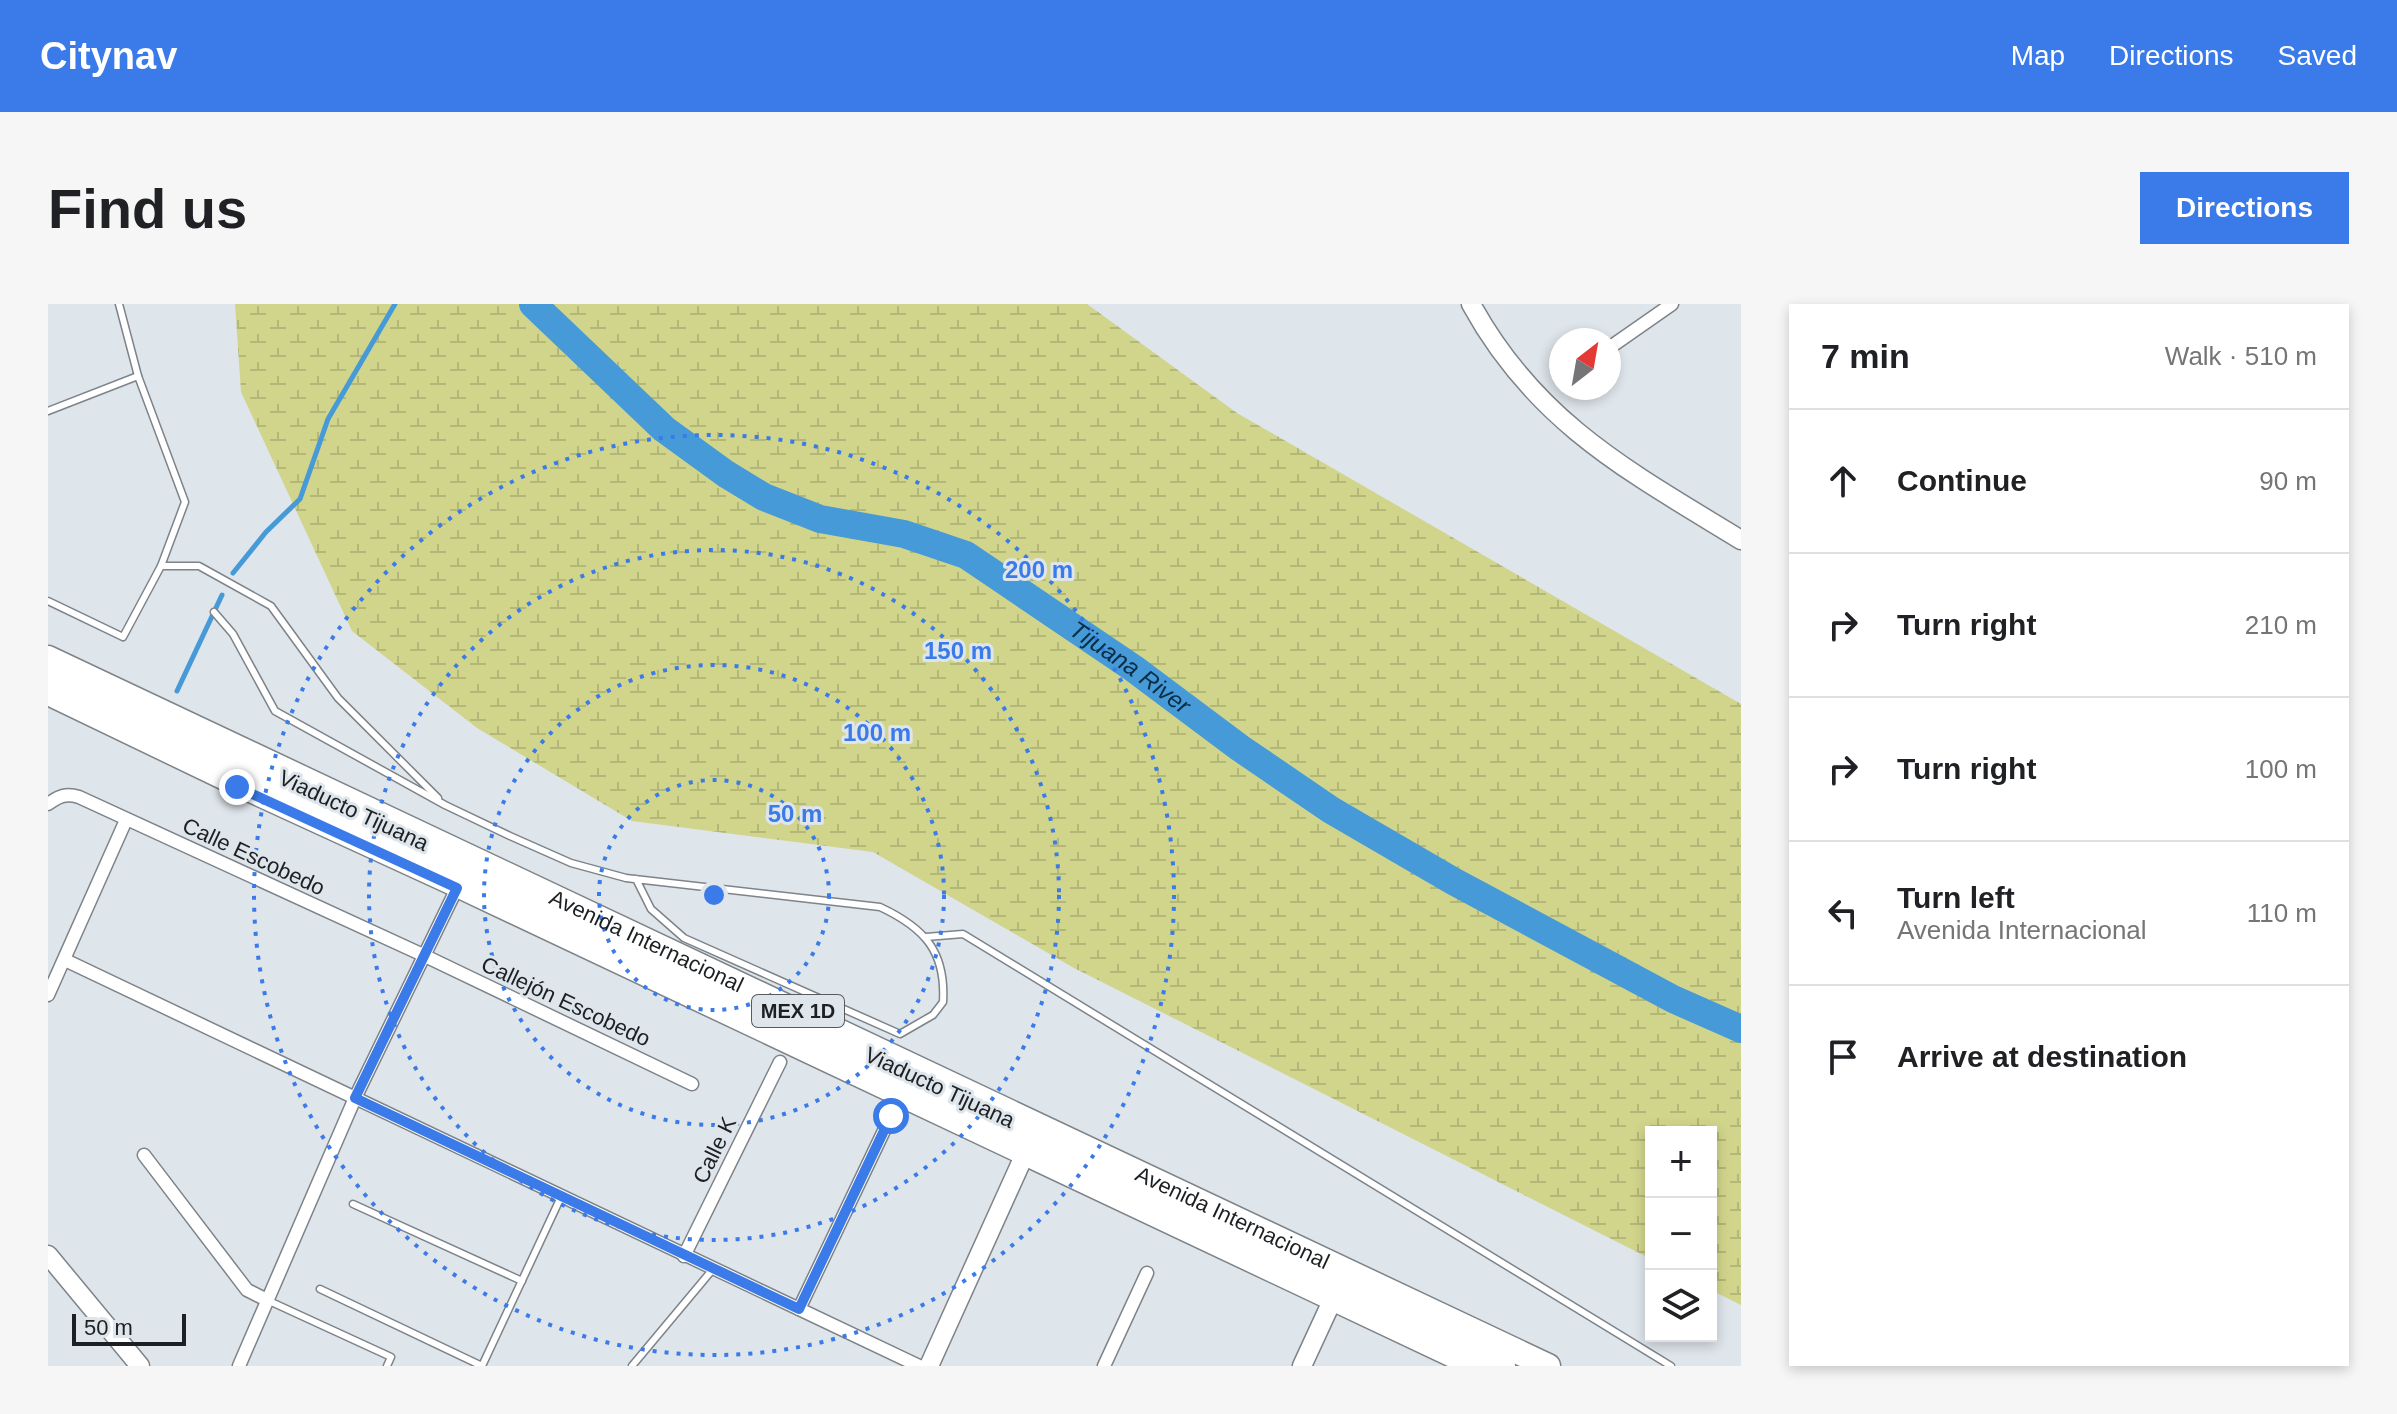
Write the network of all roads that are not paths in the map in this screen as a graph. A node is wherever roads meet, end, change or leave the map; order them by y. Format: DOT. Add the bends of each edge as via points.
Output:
graph roads {
  1 [pos="119,304"];
  2 [pos="1471,304"];
  3 [pos="1672,304"];
  4 [pos="1621,340"];
  5 [pos="138,376"];
  6 [pos="48,411"];
  7 [pos="1741,540"];
  8 [pos="161,566"];
  9 [pos="48,601"];
  10 [pos="214,612"];
  11 [pos="48,658"];
  12 [pos="48,665"];
  13 [pos="48,672"];
  14 [pos="48,680"];
  15 [pos="48,696"];
  16 [pos="48,804"];
  17 [pos="445,805"];
  18 [pos="126,820"];
  19 [pos="636,879"];
  20 [pos="457,888"];
  21 [pos="926,937"];
  22 [pos="423,955"];
  23 [pos="65,960"];
  24 [pos="48,995"];
  25 [pos="780,1062"];
  26 [pos="692,1084"];
  27 [pos="355,1098"];
  28 [pos="891,1116"];
  29 [pos="144,1155"];
  30 [pos="1024,1156"];
  31 [pos="561,1197"];
  32 [pos="353,1204"];
  33 [pos="48,1255"];
  34 [pos="684,1256"];
  35 [pos="713,1269"];
  36 [pos="1147,1273"];
  37 [pos="522,1281"];
  38 [pos="320,1289"];
  39 [pos="267,1300"];
  40 [pos="1332,1301"];
  41 [pos="799,1309"];
  42 [pos="133,1363"];
  43 [pos="239,1366"];
  44 [pos="387,1366"];
  45 [pos="632,1366"];
  46 [pos="919,1366"];
  47 [pos="929,1366"];
  48 [pos="1104,1366"];
  49 [pos="1302,1366"];
  50 [pos="1469,1366"];
  51 [pos="1503,1366"];
  52 [pos="1513,1366"];
  53 [pos="1528,1366"];
  54 [pos="1548,1366"];
  55 [pos="1671,1366"];
  1 -- 5 [label="lane"];
  2 -- 7 [label="main road" via="1491,340 1572,430 1621,467"];
  3 -- 4 [label="street"];
  5 -- 6 [label="lane"];
  5 -- 8 [label="lane" via="185,502"];
  8 -- 9 [label="lane" via="123,637"];
  8 -- 17 [label="lane" via="199,566 271,606 338,698"];
  10 -- 17 [label="lane" via="233,634 275,711"];
  11 -- 54 [label="highway, Avenida Internacional / MEX 1D"];
  12 -- 53 [label="highway, Viaducto Tijuana"];
  13 -- 52 [label="highway, Viaducto Tijuana"];
  14 -- 51 [label="highway, Avenida Internacional / MEX 1D"];
  15 -- 20 [label="main road, Avenida Internacional"];
  16 -- 18 [label="street, Calle Escobedo" via="69,794"];
  17 -- 19 [label="lane" via="571,863"];
  18 -- 22 [label="street, Calle Escobedo"];
  18 -- 23 [label="street"];
  19 -- 21 [label="lane" via="880,907"];
  19 -- 21 [label="lane" via="651,909 684,938 900,1034 933,1015 943,1002 940,959"];
  20 -- 22 [label="street"];
  20 -- 30 [label="main road, Avenida Internacional"];
  21 -- 55 [label="lane" via="963,934"];
  22 -- 26 [label="street, Callejón Escobedo"];
  22 -- 27 [label="street"];
  23 -- 24 [label="street"];
  23 -- 27 [label="street"];
  25 -- 34 [label="street, Calle K"];
  27 -- 31 [label="street"];
  27 -- 39 [label="street"];
  28 -- 41 [label="street"];
  29 -- 39 [label="street" via="247,1290"];
  30 -- 40 [label="main road, Avenida Internacional"];
  30 -- 47 [label="main road"];
  31 -- 34 [label="street"];
  31 -- 37 [label="lane"];
  32 -- 37 [label="lane"];
  33 -- 42 [label="main road"];
  34 -- 35 [label="street"];
  35 -- 41 [label="street"];
  35 -- 45 [label="lane"];
  36 -- 48 [label="street"];
  37 -- 38 [label="lane" via="482,1366"];
  39 -- 43 [label="street"];
  39 -- 44 [label="lane" via="391,1357"];
  40 -- 49 [label="main road"];
  40 -- 50 [label="main road, Avenida Internacional"];
  41 -- 46 [label="street"];
}
